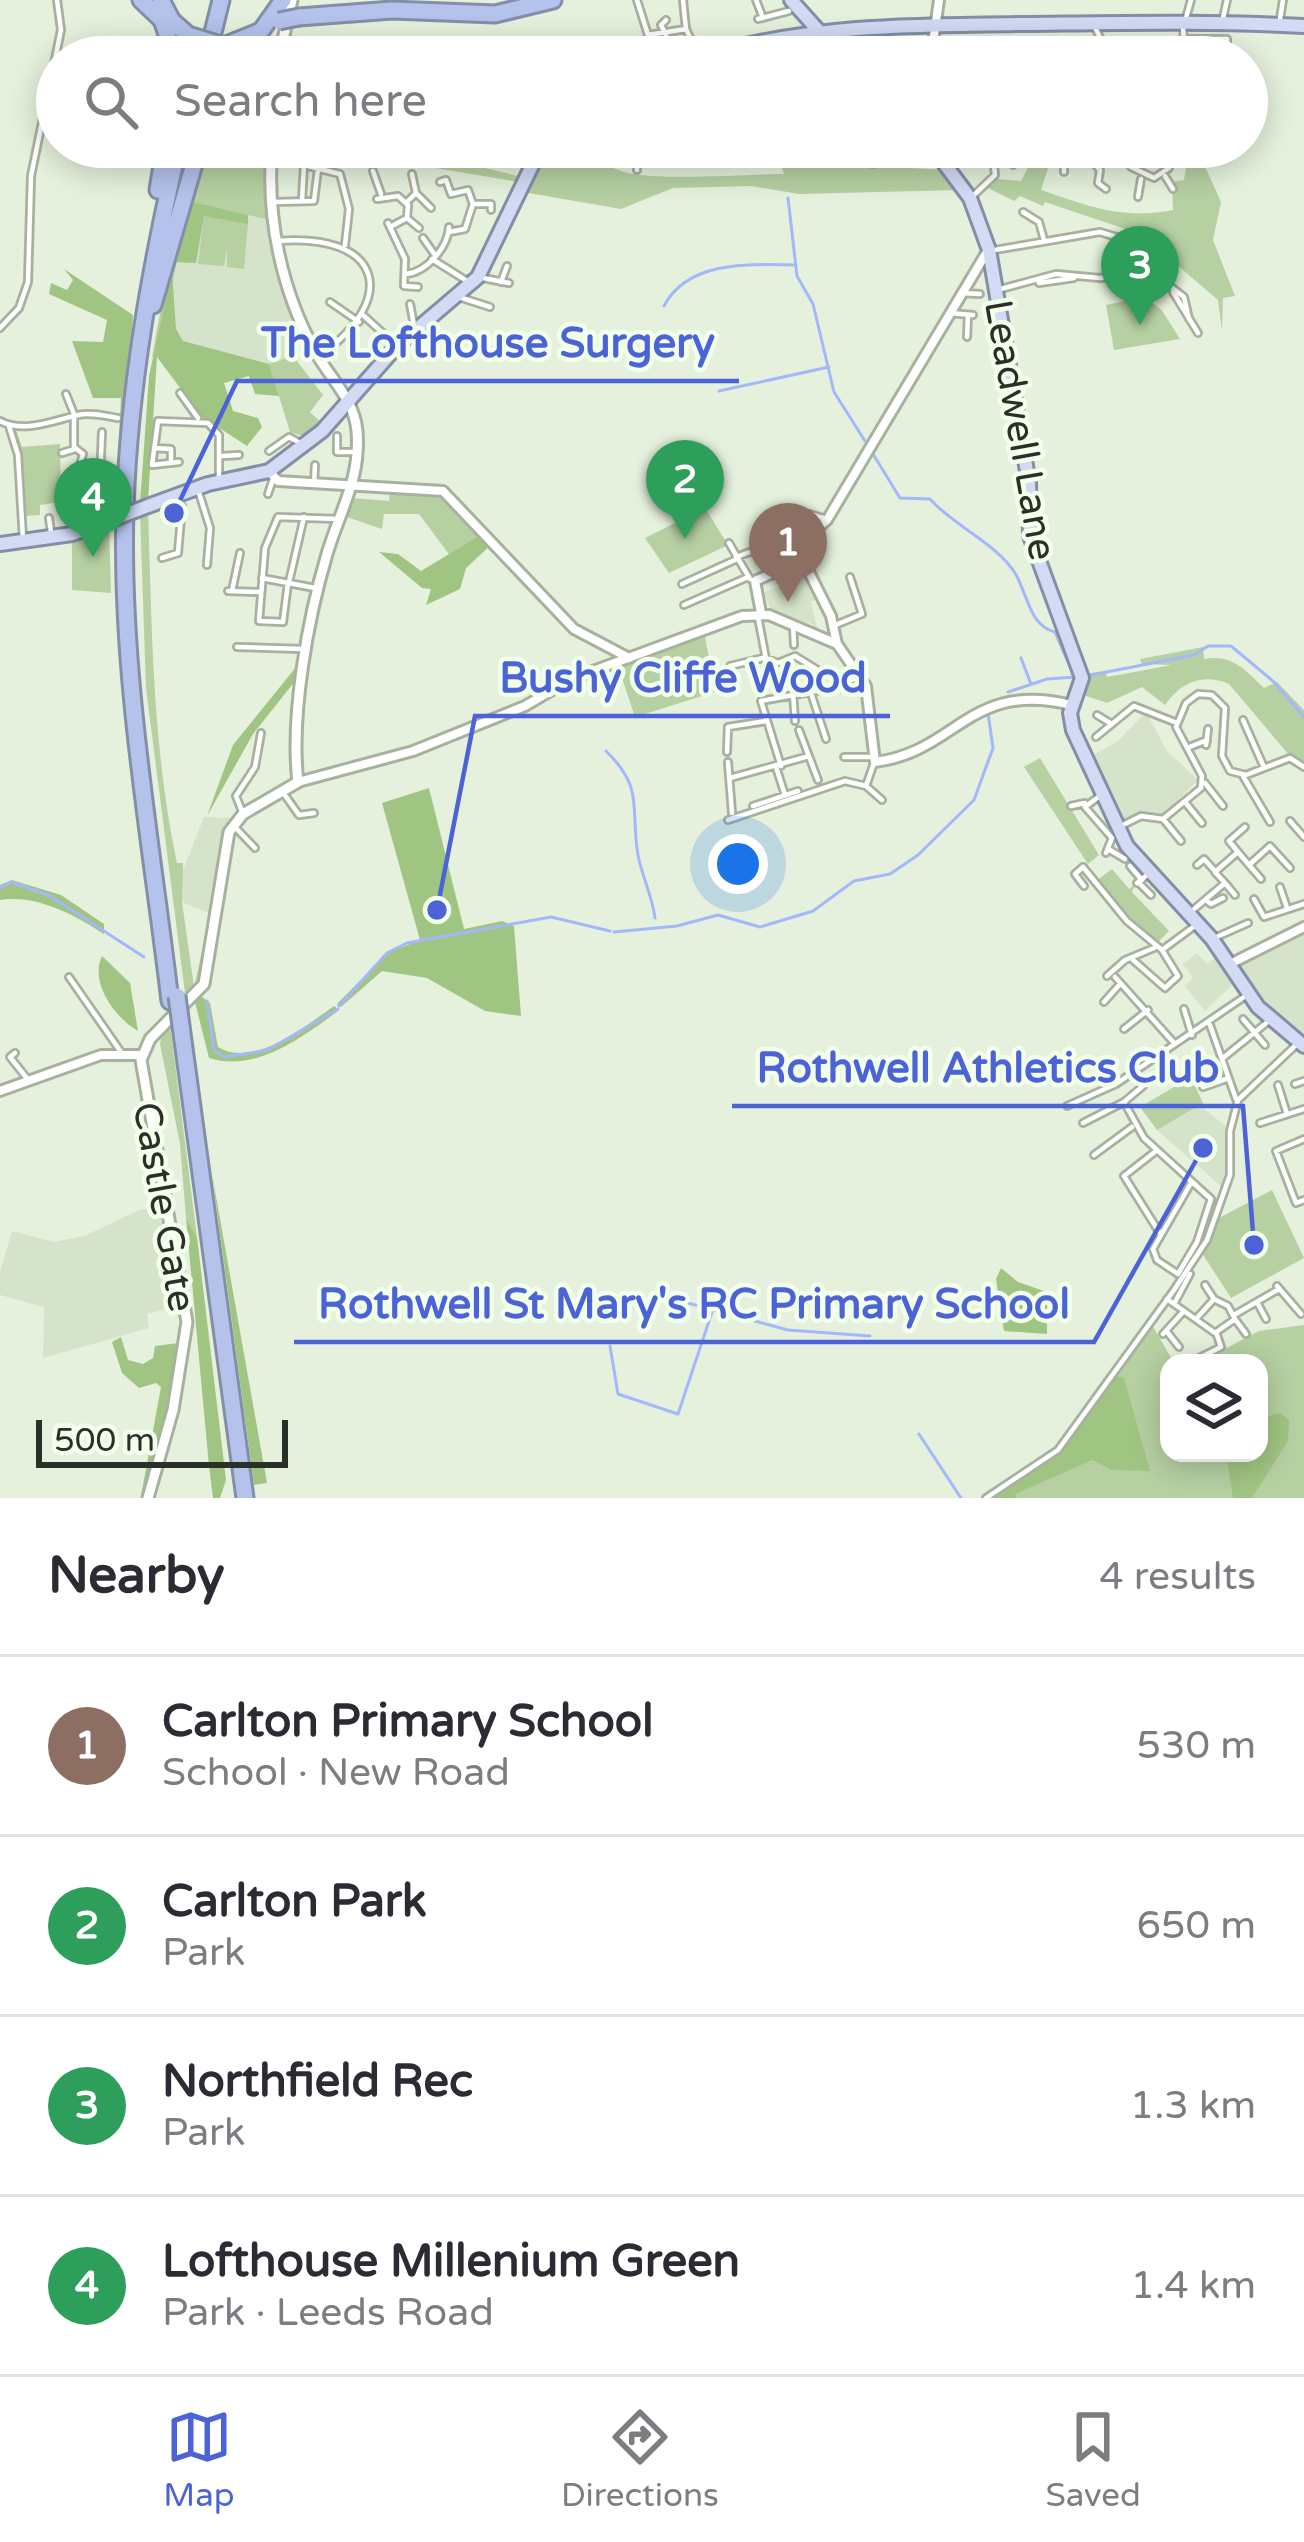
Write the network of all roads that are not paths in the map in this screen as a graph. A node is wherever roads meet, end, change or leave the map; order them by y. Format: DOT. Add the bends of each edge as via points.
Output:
graph roads {
  1 [pos="57,0"];
  2 [pos="146,0"];
  3 [pos="161,0"];
  4 [pos="553,0"];
  5 [pos="637,0"];
  6 [pos="756,0"];
  7 [pos="939,0"];
  8 [pos="1191,0"];
  9 [pos="1227,0"];
  10 [pos="1283,0"];
  11 [pos="217,1"];
  12 [pos="689,4"];
  13 [pos="790,5"];
  14 [pos="284,16"];
  15 [pos="805,17"];
  16 [pos="171,20"];
  17 [pos="666,20"];
  18 [pos="1184,21"];
  19 [pos="1222,22"];
  20 [pos="1094,23"];
  21 [pos="938,25"];
  22 [pos="1279,25"];
  23 [pos="1304,26"];
  24 [pos="686,29"];
  25 [pos="796,34"];
  26 [pos="826,35"];
  27 [pos="60,36"];
  28 [pos="168,36"];
  29 [pos="174,36"];
  30 [pos="192,36"];
  31 [pos="208,36"];
  32 [pos="255,36"];
  33 [pos="255,36"];
  34 [pos="666,36"];
  35 [pos="689,36"];
  36 [pos="788,36"];
  37 [pos="936,36"];
  38 [pos="1100,36"];
  39 [pos="1183,36"];
  40 [pos="36,152"];
  41 [pos="162,168"];
  42 [pos="176,168"];
  43 [pos="177,168"];
  44 [pos="193,168"];
  45 [pos="271,168"];
  46 [pos="304,168"];
  47 [pos="314,168"];
  48 [pos="531,168"];
  49 [pos="948,168"];
  50 [pos="993,168"];
  51 [pos="1064,168"];
  52 [pos="1097,168"];
  53 [pos="1132,168"];
  54 [pos="1166,168"];
  55 [pos="318,169"];
  56 [pos="383,172"];
  57 [pos="1064,172"];
  58 [pos="412,174"];
  59 [pos="1142,176"];
  60 [pos="1165,176"];
  61 [pos="440,182"];
  62 [pos="1106,189"];
  63 [pos="1173,189"];
  64 [pos="416,193"];
  65 [pos="1138,197"];
  66 [pos="970,198"];
  67 [pos="302,200"];
  68 [pos="406,202"];
  69 [pos="270,203"];
  70 [pos="473,204"];
  71 [pos="431,208"];
  72 [pos="491,210"];
  73 [pos="1023,212"];
  74 [pos="407,218"];
  75 [pos="419,228"];
  76 [pos="423,238"];
  77 [pos="1044,240"];
  78 [pos="1130,241"];
  79 [pos="277,242"];
  80 [pos="345,247"];
  81 [pos="989,250"];
  82 [pos="433,257"];
  83 [pos="507,266"];
  84 [pos="150,271"];
  85 [pos="406,274"];
  86 [pos="475,281"];
  87 [pos="418,287"];
  88 [pos="997,290"];
  89 [pos="960,291"];
  90 [pos="980,294"];
  91 [pos="459,297"];
  92 [pos="330,302"];
  93 [pos="410,304"];
  94 [pos="153,305"];
  95 [pos="490,307"];
  96 [pos="947,312"];
  97 [pos="362,319"];
  98 [pos="0,328"];
  99 [pos="418,329"];
  100 [pos="1198,333"];
  101 [pos="967,337"];
  102 [pos="397,346"];
  103 [pos="318,357"];
  104 [pos="180,393"];
  105 [pos="66,394"];
  106 [pos="350,400"];
  107 [pos="74,416"];
  108 [pos="118,418"];
  109 [pos="0,421"];
  110 [pos="200,421"];
  111 [pos="9,426"];
  112 [pos="102,432"];
  113 [pos="337,436"];
  114 [pos="154,448"];
  115 [pos="304,448"];
  116 [pos="75,449"];
  117 [pos="268,451"];
  118 [pos="357,452"];
  119 [pos="62,453"];
  120 [pos="239,455"];
  121 [pos="222,456"];
  122 [pos="82,459"];
  123 [pos="101,460"];
  124 [pos="179,462"];
  125 [pos="171,463"];
  126 [pos="316,465"];
  127 [pos="271,475"];
  128 [pos="219,481"];
  129 [pos="314,484"];
  130 [pos="356,484"];
  131 [pos="72,493"];
  132 [pos="268,494"];
  133 [pos="179,500"];
  134 [pos="100,503"];
  135 [pos="304,517"];
  136 [pos="50,518"];
  137 [pos="339,519"];
  138 [pos="827,520"];
  139 [pos="796,529"];
  140 [pos="51,537"];
  141 [pos="23,542"];
  142 [pos="729,543"];
  143 [pos="0,544"];
  144 [pos="241,554"];
  145 [pos="760,554"];
  146 [pos="162,557"];
  147 [pos="736,558"];
  148 [pos="802,560"];
  149 [pos="206,561"];
  150 [pos="849,577"];
  151 [pos="262,578"];
  152 [pos="686,580"];
  153 [pos="751,580"];
  154 [pos="289,583"];
  155 [pos="317,589"];
  156 [pos="261,592"];
  157 [pos="685,602"];
  158 [pos="759,613"];
  159 [pos="793,624"];
  160 [pos="833,626"];
  161 [pos="837,644"];
  162 [pos="237,647"];
  163 [pos="795,651"];
  164 [pos="308,652"];
  165 [pos="629,658"];
  166 [pos="766,658"];
  167 [pos="814,665"];
  168 [pos="730,666"];
  169 [pos="861,676"];
  170 [pos="810,690"];
  171 [pos="793,693"];
  172 [pos="1065,704"];
  173 [pos="1097,715"];
  174 [pos="1243,720"];
  175 [pos="766,721"];
  176 [pos="795,721"];
  177 [pos="1110,723"];
  178 [pos="1177,723"];
  179 [pos="1208,728"];
  180 [pos="799,730"];
  181 [pos="260,737"];
  182 [pos="1096,737"];
  183 [pos="826,739"];
  184 [pos="1186,748"];
  185 [pos="727,752"];
  186 [pos="809,756"];
  187 [pos="873,759"];
  188 [pos="728,762"];
  189 [pos="1263,765"];
  190 [pos="778,766"];
  191 [pos="848,767"];
  192 [pos="1304,767"];
  193 [pos="1243,775"];
  194 [pos="730,778"];
  195 [pos="818,780"];
  196 [pos="298,782"];
  197 [pos="1203,782"];
  198 [pos="866,785"];
  199 [pos="281,791"];
  200 [pos="798,791"];
  201 [pos="1101,795"];
  202 [pos="785,796"];
  203 [pos="882,800"];
  204 [pos="1185,802"];
  205 [pos="1085,803"];
  206 [pos="753,806"];
  207 [pos="1071,806"];
  208 [pos="1222,806"];
  209 [pos="314,812"];
  210 [pos="243,814"];
  211 [pos="1163,819"];
  212 [pos="1268,821"];
  213 [pos="1290,821"];
  214 [pos="1202,823"];
  215 [pos="233,825"];
  216 [pos="1245,827"];
  217 [pos="1116,829"];
  218 [pos="1304,837"];
  219 [pos="1181,841"];
  220 [pos="255,848"];
  221 [pos="1238,852"];
  222 [pos="1125,859"];
  223 [pos="1197,865"];
  224 [pos="1249,865"];
  225 [pos="1130,866"];
  226 [pos="1289,868"];
  227 [pos="1215,872"];
  228 [pos="1261,878"];
  229 [pos="1142,879"];
  230 [pos="1225,884"];
  231 [pos="1084,886"];
  232 [pos="1280,886"];
  233 [pos="1151,895"];
  234 [pos="1235,895"];
  235 [pos="1224,897"];
  236 [pos="1255,899"];
  237 [pos="1206,900"];
  238 [pos="1304,904"];
  239 [pos="1287,908"];
  240 [pos="1194,918"];
  241 [pos="1248,923"];
  242 [pos="1304,927"];
  243 [pos="1167,935"];
  244 [pos="1213,939"];
  245 [pos="1173,942"];
  246 [pos="1154,948"];
  247 [pos="1162,950"];
  248 [pos="1136,960"];
  249 [pos="1232,963"];
  250 [pos="69,977"];
  251 [pos="1120,984"];
  252 [pos="1246,987"];
  253 [pos="174,998"];
  254 [pos="1105,1002"];
  255 [pos="1184,1008"];
  256 [pos="1148,1010"];
  257 [pos="1243,1019"];
  258 [pos="1270,1020"];
  259 [pos="1210,1025"];
  260 [pos="1124,1029"];
  261 [pos="1254,1033"];
  262 [pos="1192,1035"];
  263 [pos="1175,1045"];
  264 [pos="1264,1045"];
  265 [pos="1301,1045"];
  266 [pos="121,1052"];
  267 [pos="15,1053"];
  268 [pos="1161,1054"];
  269 [pos="142,1055"];
  270 [pos="1222,1059"];
  271 [pos="1136,1071"];
  272 [pos="1228,1078"];
  273 [pos="29,1081"];
  274 [pos="1178,1081"];
  275 [pos="1304,1081"];
  276 [pos="1295,1084"];
  277 [pos="1278,1085"];
  278 [pos="1204,1087"];
  279 [pos="0,1091"];
  280 [pos="1238,1100"];
  281 [pos="1124,1102"];
  282 [pos="1067,1106"];
  283 [pos="1304,1109"];
  284 [pos="1287,1114"];
  285 [pos="1083,1123"];
  286 [pos="1263,1124"];
  287 [pos="1134,1126"];
  288 [pos="1304,1139"];
  289 [pos="1156,1150"];
  290 [pos="1094,1155"];
  291 [pos="1193,1181"];
  292 [pos="1304,1200"];
  293 [pos="1161,1235"];
  294 [pos="1184,1275"];
  295 [pos="1205,1285"];
  296 [pos="1214,1299"];
  297 [pos="1171,1301"];
  298 [pos="1257,1302"];
  299 [pos="1300,1310"];
  300 [pos="1184,1311"];
  301 [pos="1234,1317"];
  302 [pos="1196,1319"];
  303 [pos="1266,1319"];
  304 [pos="1216,1332"];
  305 [pos="1246,1334"];
  306 [pos="1179,1347"];
  307 [pos="1205,1354"];
  308 [pos="148,1498"];
  309 [pos="241,1498"];
  310 [pos="986,1498"];
  1 -- 27 [label="street"];
  2 -- 16 [label="highway"];
  2 -- 28 [label="highway"];
  3 -- 16 [label="highway"];
  4 -- 14 [label="highway" via="495,14"];
  5 -- 34 [label="street" via="643,31"];
  6 -- 13 [label="street" via="760,18"];
  7 -- 21 [label="street"];
  8 -- 18 [label="street"];
  9 -- 19 [label="street"];
  10 -- 22 [label="street"];
  11 -- 31 [label="highway"];
  12 -- 24 [label="street"];
  13 -- 15 [label="main road"];
  14 -- 32 [label="highway"];
  14 -- 33 [label="highway"];
  15 -- 25 [label="main road"];
  15 -- 26 [label="main road"];
  16 -- 29 [label="highway"];
  16 -- 30 [label="highway, bridge"];
  17 -- 34 [label="street"];
  18 -- 19 [label="main road"];
  18 -- 20 [label="main road"];
  18 -- 39 [label="street"];
  19 -- 22 [label="main road"];
  20 -- 21 [label="main road"];
  20 -- 38 [label="street"];
  21 -- 26 [label="main road"];
  21 -- 37 [label="street"];
  22 -- 23 [label="main road"];
  24 -- 34 [label="street"];
  24 -- 35 [label="street"];
  25 -- 26 [label="main road"];
  25 -- 36 [label="main road"];
  40 -- 98 [label="street" via="28,282"];
  41 -- 84 [label="highway"];
  42 -- 84 [label="highway"];
  43 -- 94 [label="highway"];
  44 -- 94 [label="highway"];
  45 -- 69 [label="main road"];
  46 -- 67 [label="street"];
  47 -- 55 [label="street"];
  48 -- 86 [label="main road"];
  49 -- 66 [label="main road, Leadwell Lane"];
  50 -- 66 [label="street" via="993,179"];
  51 -- 57 [label="street"];
  52 -- 62 [label="street"];
  53 -- 59 [label="street"];
  54 -- 60 [label="street"];
  55 -- 67 [label="street" via="314,201"];
  55 -- 80 [label="street" via="340,174 346,191"];
  56 -- 68 [label="street" via="373,173 379,198"];
  58 -- 64 [label="street"];
  59 -- 60 [label="street"];
  59 -- 65 [label="street"];
  60 -- 63 [label="street"];
  61 -- 70 [label="street" via="451,194 468,190"];
  64 -- 68 [label="street"];
  64 -- 71 [label="street"];
  66 -- 81 [label="main road, Leadwell Lane"];
  67 -- 69 [label="street"];
  68 -- 74 [label="street"];
  69 -- 79 [label="main road"];
  70 -- 72 [label="street"];
  70 -- 82 [label="street" via="466,229 449,230"];
  73 -- 77 [label="street" via="1039,221"];
  74 -- 75 [label="street"];
  74 -- 85 [label="street" via="389,225"];
  76 -- 82 [label="street"];
  77 -- 78 [label="street" via="1100,232"];
  77 -- 81 [label="street"];
  79 -- 80 [label="street"];
  79 -- 103 [label="main road"];
  80 -- 97 [label="street" via="367,277"];
  81 -- 88 [label="main road, Leadwell Lane"];
  81 -- 89 [label="street"];
  82 -- 85 [label="street"];
  82 -- 86 [label="street"];
  83 -- 86 [label="street" via="505,282"];
  84 -- 253 [label="highway" via="133,399 126,564"];
  85 -- 87 [label="street" via="404,286"];
  86 -- 91 [label="main road"];
  88 -- 100 [label="street" via="1056,274 1149,272 1186,301"];
  88 -- 172 [label="main road, Leadwell Lane" via="1032,546 1081,677"];
  89 -- 90 [label="street"];
  89 -- 96 [label="street"];
  91 -- 95 [label="street"];
  91 -- 99 [label="main road"];
  92 -- 97 [label="street"];
  93 -- 99 [label="street"];
  94 -- 253 [label="highway" via="134,508 136,603"];
  96 -- 101 [label="street" via="970,315"];
  96 -- 138 [label="street"];
  97 -- 102 [label="street"];
  97 -- 103 [label="street"];
  99 -- 102 [label="main road"];
  102 -- 106 [label="main road"];
  103 -- 106 [label="main road"];
  104 -- 110 [label="street"];
  105 -- 107 [label="street"];
  106 -- 115 [label="main road"];
  106 -- 118 [label="main road"];
  107 -- 108 [label="street"];
  107 -- 111 [label="street"];
  107 -- 116 [label="street"];
  109 -- 111 [label="street"];
  110 -- 114 [label="street" via="161,420"];
  110 -- 121 [label="street" via="216,428"];
  111 -- 141 [label="street"];
  112 -- 123 [label="street"];
  113 -- 118 [label="street" via="337,452"];
  114 -- 125 [label="street" via="171,449"];
  114 -- 125 [label="street" via="152,465"];
  115 -- 117 [label="street" via="291,437"];
  115 -- 127 [label="main road"];
  116 -- 119 [label="street"];
  116 -- 122 [label="street"];
  118 -- 130 [label="main road"];
  120 -- 121 [label="street"];
  121 -- 128 [label="street"];
  122 -- 123 [label="street"];
  122 -- 131 [label="street"];
  123 -- 134 [label="street"];
  124 -- 125 [label="street"];
  126 -- 129 [label="street"];
  127 -- 128 [label="main road"];
  127 -- 129 [label="street"];
  127 -- 132 [label="street"];
  128 -- 133 [label="main road"];
  129 -- 130 [label="street"];
  130 -- 137 [label="main road"];
  130 -- 165 [label="street" via="443,491 574,629"];
  133 -- 140 [label="main road, bridge"];
  133 -- 146 [label="street" via="178,554"];
  133 -- 149 [label="street" via="200,495 210,528"];
  135 -- 137 [label="street"];
  135 -- 151 [label="street" via="278,518"];
  135 -- 154 [label="street"];
  136 -- 140 [label="street"];
  137 -- 155 [label="main road"];
  138 -- 139 [label="street" via="810,514"];
  138 -- 148 [label="street" via="800,543"];
  140 -- 141 [label="main road"];
  141 -- 143 [label="main road"];
  142 -- 147 [label="street"];
  144 -- 156 [label="street" via="230,591"];
  145 -- 147 [label="street"];
  147 -- 152 [label="street"];
  147 -- 153 [label="street"];
  148 -- 153 [label="street"];
  148 -- 160 [label="street"];
  150 -- 160 [label="street" via="862,614"];
  151 -- 154 [label="street"];
  151 -- 156 [label="street"];
  153 -- 157 [label="street"];
  153 -- 158 [label="street"];
  154 -- 155 [label="street"];
  154 -- 156 [label="street" via="283,622 258,619"];
  155 -- 164 [label="main road"];
  158 -- 159 [label="street"];
  158 -- 165 [label="street"];
  158 -- 166 [label="street"];
  159 -- 161 [label="street"];
  159 -- 163 [label="street"];
  160 -- 161 [label="street"];
  161 -- 169 [label="street"];
  162 -- 164 [label="street"];
  163 -- 166 [label="street" via="778,663"];
  163 -- 167 [label="street"];
  164 -- 196 [label="main road"];
  165 -- 196 [label="street" via="413,751"];
  166 -- 168 [label="street"];
  169 -- 170 [label="street"];
  169 -- 187 [label="street"];
  170 -- 171 [label="street"];
  170 -- 183 [label="street"];
  171 -- 175 [label="street" via="761,701"];
  171 -- 176 [label="street"];
  172 -- 187 [label="street" via="1007,699 908,751"];
  172 -- 201 [label="main road, Leadwell Lane"];
  173 -- 177 [label="street"];
  174 -- 189 [label="street"];
  175 -- 185 [label="street" via="728,727"];
  175 -- 190 [label="street"];
  177 -- 178 [label="street" via="1139,706"];
  177 -- 182 [label="street"];
  178 -- 184 [label="street"];
  178 -- 193 [label="street" via="1193,696 1221,701 1222,760"];
  179 -- 184 [label="street" via="1206,742"];
  180 -- 186 [label="street"];
  181 -- 210 [label="street" via="256,767 236,796"];
  184 -- 197 [label="street"];
  186 -- 190 [label="street"];
  186 -- 195 [label="street"];
  187 -- 191 [label="street" via="846,758"];
  187 -- 198 [label="street"];
  188 -- 194 [label="street"];
  189 -- 192 [label="street" via="1290,758"];
  189 -- 193 [label="street"];
  190 -- 194 [label="street"];
  190 -- 202 [label="street"];
  193 -- 212 [label="street"];
  194 -- 198 [label="street" via="730,816 841,782"];
  196 -- 199 [label="main road"];
  197 -- 204 [label="street"];
  197 -- 208 [label="street"];
  198 -- 203 [label="street"];
  199 -- 209 [label="street" via="299,815"];
  199 -- 210 [label="main road"];
  200 -- 202 [label="street"];
  201 -- 205 [label="street"];
  201 -- 217 [label="main road"];
  202 -- 206 [label="street"];
  204 -- 211 [label="street"];
  204 -- 214 [label="street"];
  205 -- 207 [label="street"];
  205 -- 222 [label="street" via="1110,835 1108,851"];
  210 -- 215 [label="main road"];
  211 -- 217 [label="street" via="1141,816"];
  211 -- 219 [label="street"];
  213 -- 218 [label="street"];
  215 -- 220 [label="street"];
  215 -- 269 [label="main road" via="204,984"];
  216 -- 221 [label="street" via="1229,841"];
  217 -- 229 [label="main road"];
  221 -- 224 [label="street"];
  221 -- 227 [label="street"];
  223 -- 227 [label="street" via="1204,859"];
  224 -- 226 [label="street" via="1270,846"];
  224 -- 228 [label="street"];
  225 -- 229 [label="street"];
  227 -- 230 [label="street"];
  229 -- 233 [label="street"];
  229 -- 240 [label="main road"];
  230 -- 234 [label="street"];
  230 -- 237 [label="street"];
  231 -- 246 [label="street" via="1075,874 1083,868"];
  232 -- 239 [label="street"];
  235 -- 237 [label="street"];
  236 -- 239 [label="street" via="1264,917"];
  237 -- 240 [label="street"];
  238 -- 239 [label="street"];
  240 -- 244 [label="main road"];
  240 -- 245 [label="street"];
  241 -- 244 [label="street"];
  242 -- 249 [label="street"];
  243 -- 245 [label="street"];
  244 -- 249 [label="main road"];
  245 -- 247 [label="street"];
  246 -- 247 [label="street"];
  246 -- 251 [label="street" via="1120,963 1111,976"];
  247 -- 248 [label="street" via="1177,980 1163,988"];
  249 -- 252 [label="main road"];
  250 -- 266 [label="street"];
  251 -- 254 [label="street"];
  251 -- 256 [label="street"];
  252 -- 258 [label="main road"];
  252 -- 259 [label="street"];
  253 -- 309 [label="highway, bridge"];
  255 -- 262 [label="street"];
  256 -- 260 [label="street"];
  256 -- 263 [label="street"];
  257 -- 261 [label="street"];
  258 -- 261 [label="street"];
  258 -- 265 [label="main road"];
  259 -- 262 [label="street"];
  259 -- 270 [label="street"];
  261 -- 264 [label="street"];
  261 -- 270 [label="street"];
  262 -- 263 [label="street"];
  263 -- 268 [label="street"];
  265 -- 280 [label="street"];
  266 -- 269 [label="street"];
  266 -- 273 [label="street"];
  267 -- 273 [label="street" via="10,1057"];
  268 -- 271 [label="street"];
  268 -- 274 [label="street"];
  269 -- 308 [label="main road, Castle Gate" via="160,1204 187,1322"];
  270 -- 272 [label="street"];
  271 -- 281 [label="street" via="1143,1085"];
  271 -- 282 [label="street"];
  272 -- 278 [label="street"];
  272 -- 280 [label="street"];
  273 -- 279 [label="street"];
  275 -- 276 [label="street"];
  277 -- 284 [label="street"];
  280 -- 294 [label="street" via="1230,1175 1207,1240"];
  281 -- 285 [label="street"];
  281 -- 287 [label="street"];
  283 -- 284 [label="street"];
  284 -- 286 [label="street"];
  287 -- 289 [label="street"];
  287 -- 290 [label="street"];
  288 -- 292 [label="street" via="1276,1152 1290,1196 1296,1204"];
  289 -- 291 [label="street"];
  289 -- 293 [label="street" via="1124,1176"];
  291 -- 293 [label="street"];
  291 -- 294 [label="street" via="1211,1197"];
  293 -- 294 [label="street" via="1154,1255"];
  294 -- 297 [label="street"];
  295 -- 296 [label="street"];
  296 -- 301 [label="street"];
  296 -- 302 [label="street"];
  297 -- 300 [label="street"];
  297 -- 310 [label="street" via="1058,1450"];
  298 -- 299 [label="street" via="1278,1287"];
  298 -- 301 [label="street"];
  298 -- 303 [label="street"];
  300 -- 302 [label="street"];
  300 -- 306 [label="street" via="1165,1333"];
  301 -- 304 [label="street"];
  301 -- 305 [label="street"];
  302 -- 304 [label="street"];
  304 -- 307 [label="street" via="1223,1344"];
}
